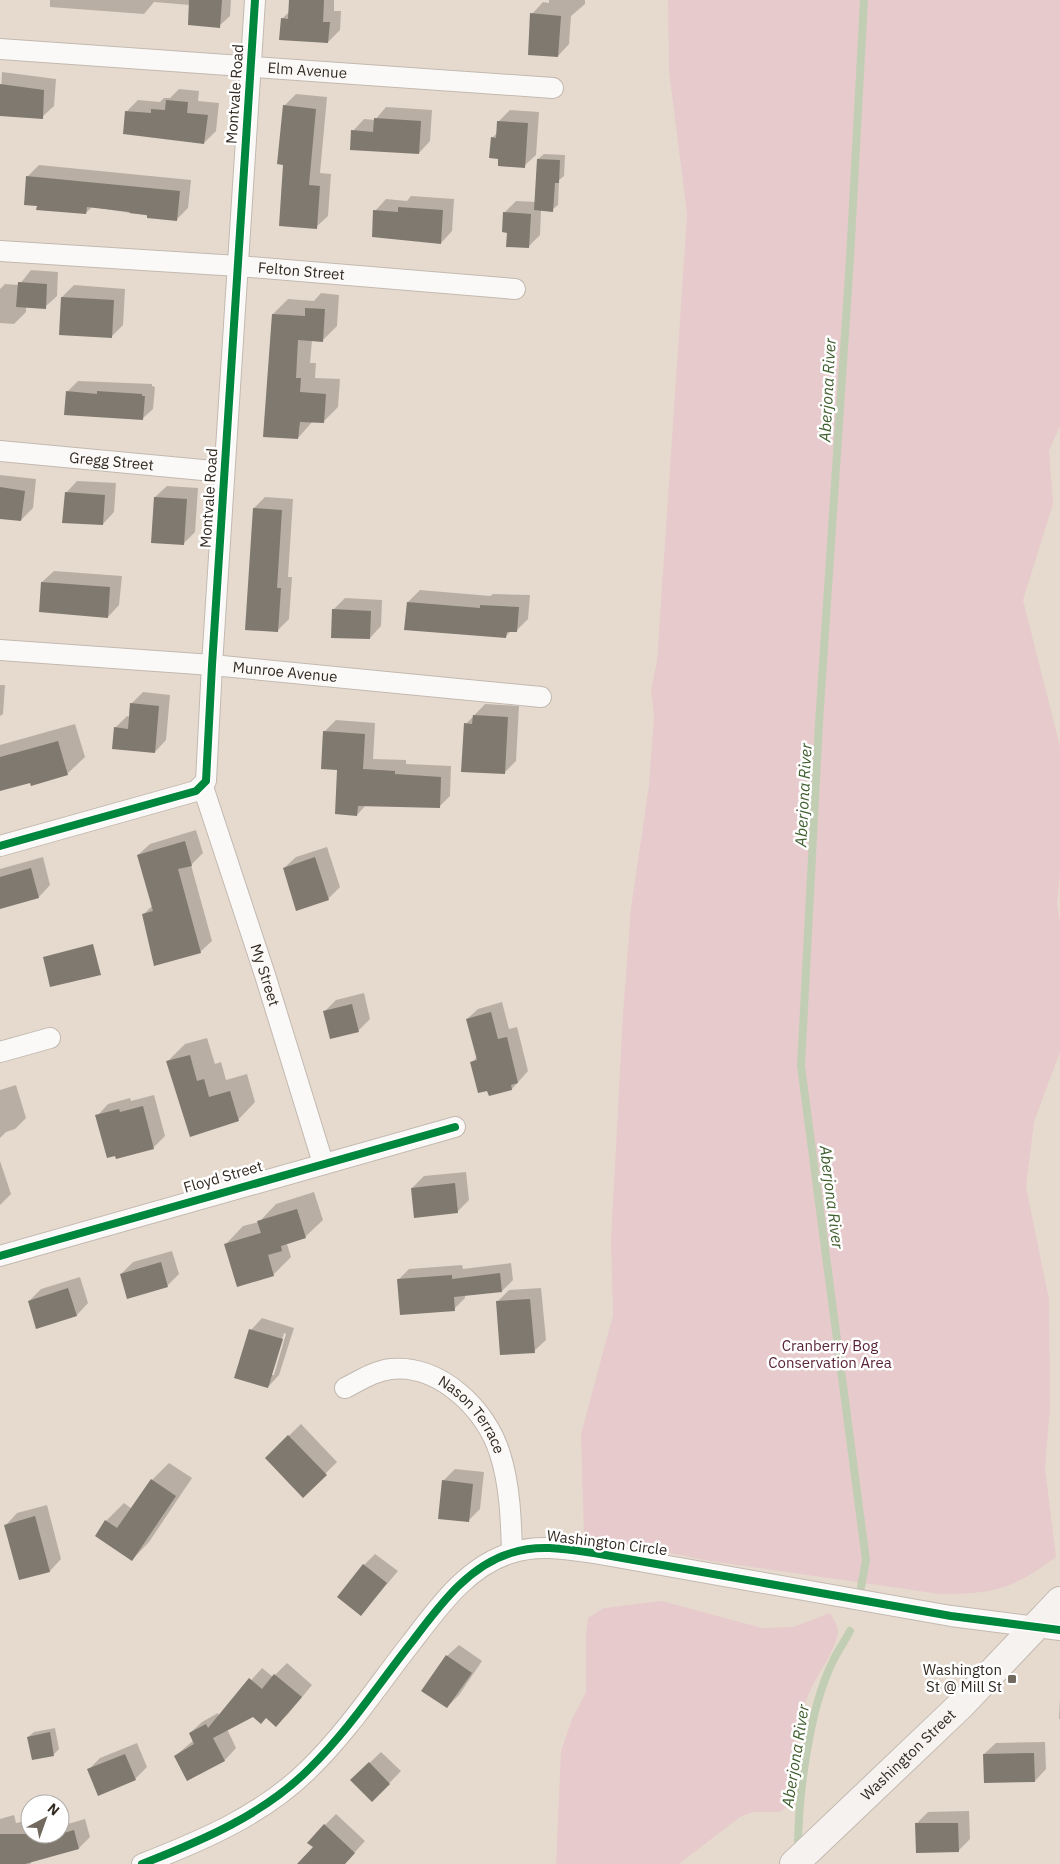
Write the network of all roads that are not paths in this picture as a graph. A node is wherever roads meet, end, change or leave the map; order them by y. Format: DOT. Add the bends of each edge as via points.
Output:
graph roads {
  1 [pos="256,0"];
  2 [pos="0,49"];
  3 [pos="251,66"];
  4 [pos="553,88"];
  5 [pos="0,250"];
  6 [pos="238,266"];
  7 [pos="515,289"];
  8 [pos="0,451"];
  9 [pos="224,472"];
  10 [pos="0,650"];
  11 [pos="212,665"];
  12 [pos="541,697"];
  13 [pos="202,786"];
  14 [pos="0,846"];
  15 [pos="50,1038"];
  16 [pos="0,1052"];
  17 [pos="455,1127"];
  18 [pos="323,1163"];
  19 [pos="0,1256"];
  20 [pos="345,1388"];
  21 [pos="512,1552"];
  22 [pos="1060,1601"];
  23 [pos="1049,1629"];
  24 [pos="802,1856"];
  25 [pos="142,1864"];
  1 -- 3 [label="street, Montvale Road"];
  2 -- 3 [label="street, Elm Avenue"];
  3 -- 4 [label="street, Elm Avenue"];
  3 -- 6 [label="street, Montvale Road"];
  5 -- 6 [label="street, Felton Street"];
  6 -- 7 [label="street, Felton Street"];
  6 -- 9 [label="street, Montvale Road"];
  8 -- 9 [label="street, Gregg Street"];
  9 -- 11 [label="street, Montvale Road"];
  10 -- 11 [label="street, Munroe Avenue"];
  11 -- 12 [label="street, Munroe Avenue"];
  11 -- 13 [label="street, Montvale Road" via="207,776"];
  13 -- 14 [label="street" via="196,791"];
  13 -- 18 [label="street, My Street"];
  15 -- 16 [label="street"];
  17 -- 18 [label="street, Floyd Street"];
  18 -- 19 [label="street, Floyd Street"];
  20 -- 21 [label="street, Nason Terrace" via="372,1374 400,1369 445,1383 463,1396 486,1423 500,1453 511,1514"];
  21 -- 23 [label="street, Washington Circle" via="545,1548 594,1553 951,1616"];
  21 -- 25 [label="street, Washington Circle" via="477,1569 449,1597 339,1737 294,1783 243,1818"];
  22 -- 23 [label="main road, Washington Street"];
  23 -- 24 [label="main road, Washington Street" via="961,1705"];
}
